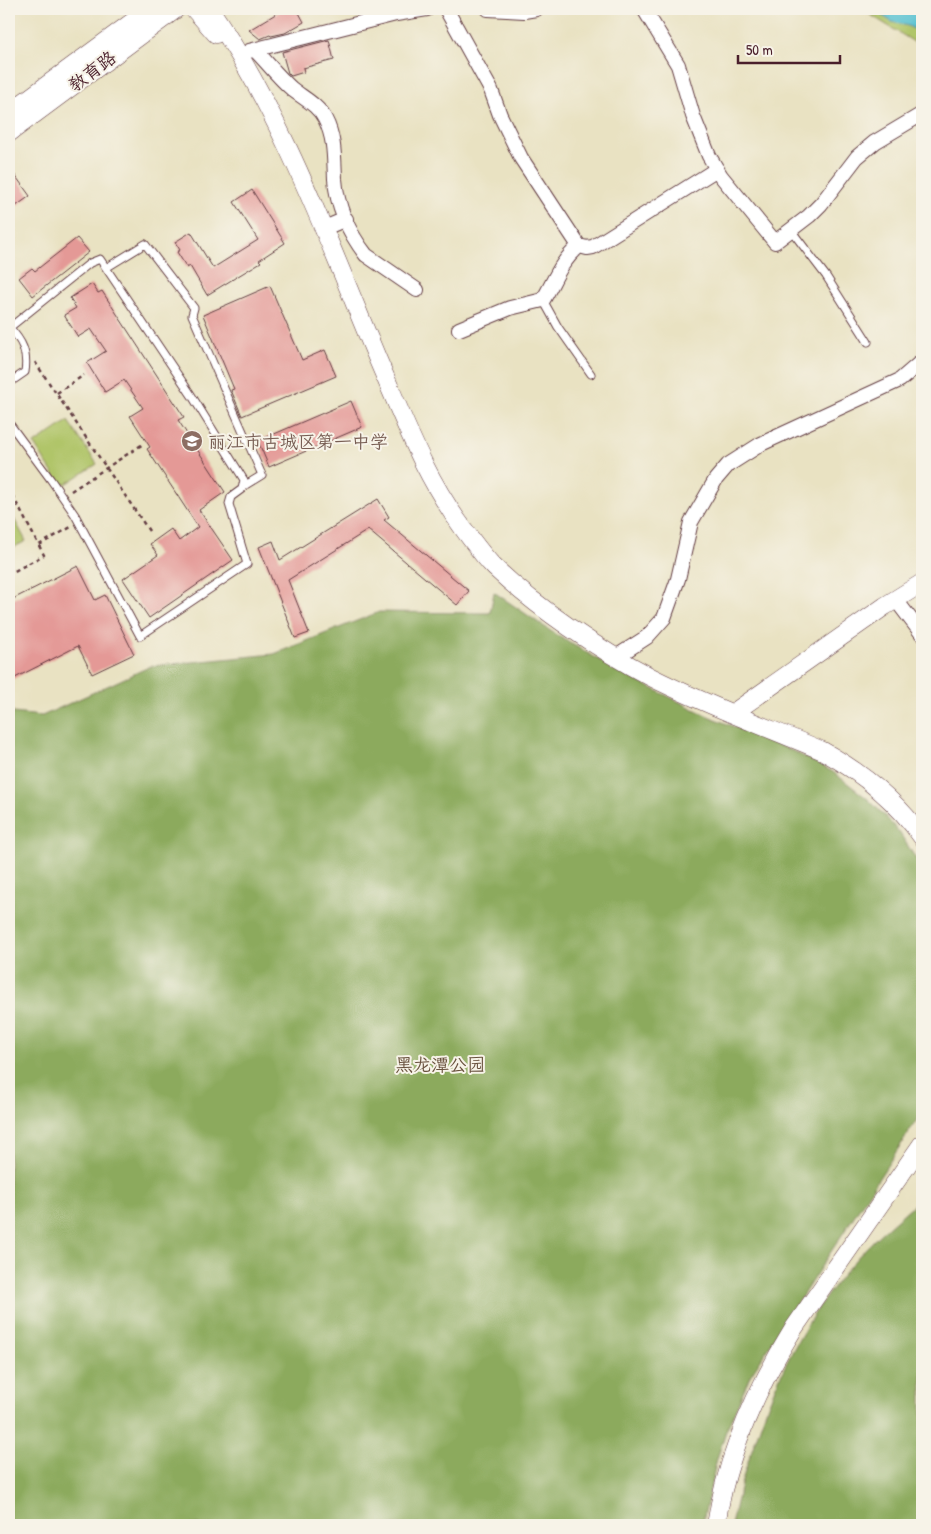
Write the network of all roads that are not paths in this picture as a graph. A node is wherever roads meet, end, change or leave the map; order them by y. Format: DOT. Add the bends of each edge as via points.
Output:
graph roads {
  1 [pos="150,9"];
  2 [pos="176,9"];
  3 [pos="194,9"];
  4 [pos="210,9"];
  5 [pos="427,9"];
  6 [pos="446,9"];
  7 [pos="488,9"];
  8 [pos="536,9"];
  9 [pos="644,9"];
  10 [pos="247,51"];
  11 [pos="251,77"];
  12 [pos="9,113"];
  13 [pos="922,114"];
  14 [pos="9,133"];
  15 [pos="717,169"];
  16 [pos="346,219"];
  17 [pos="322,229"];
  18 [pos="792,230"];
  19 [pos="579,246"];
  20 [pos="106,268"];
  21 [pos="417,290"];
  22 [pos="543,300"];
  23 [pos="9,327"];
  24 [pos="459,329"];
  25 [pos="868,342"];
  26 [pos="922,361"];
  27 [pos="591,374"];
  28 [pos="9,383"];
  29 [pos="9,423"];
  30 [pos="244,486"];
  31 [pos="922,583"];
  32 [pos="896,600"];
  33 [pos="922,634"];
  34 [pos="616,657"];
  35 [pos="733,713"];
  36 [pos="922,836"];
  37 [pos="922,1144"];
  38 [pos="716,1525"];
  1 -- 12 [label="street, 教育路"];
  2 -- 14 [label="street, 教育路"];
  3 -- 11 [label="street"];
  4 -- 10 [label="street"];
  5 -- 10 [label="street"];
  6 -- 19 [label="street" via="491,90 521,158"];
  7 -- 8 [label="street"];
  9 -- 15 [label="street" via="678,65 693,116"];
  10 -- 11 [label="street"];
  10 -- 16 [label="street" via="321,112 334,151 335,181"];
  11 -- 17 [label="street"];
  13 -- 18 [label="street" via="857,156 821,204"];
  15 -- 18 [label="street" via="775,242"];
  15 -- 19 [label="street" via="593,247"];
  16 -- 17 [label="street"];
  16 -- 21 [label="street" via="366,255"];
  17 -- 34 [label="street" via="415,449 458,522 492,566 548,611"];
  18 -- 25 [label="lane"];
  19 -- 22 [label="street" via="558,269"];
  20 -- 23 [label="lane" via="100,259 90,263"];
  20 -- 30 [label="lane" via="192,396 244,480"];
  20 -- 30 [label="lane" via="145,244 194,308 192,315 262,475"];
  22 -- 24 [label="street" via="510,308"];
  22 -- 27 [label="lane"];
  23 -- 28 [label="lane" via="22,343 26,355 24,372"];
  26 -- 34 [label="street" via="900,380 761,444 728,465 691,522 678,579 664,618 647,637"];
  29 -- 30 [label="lane" via="79,523 140,636 247,564 228,504"];
  31 -- 32 [label="street"];
  32 -- 33 [label="street"];
  32 -- 35 [label="street"];
  34 -- 35 [label="street" via="658,680"];
  35 -- 36 [label="street" via="842,762 877,787"];
  37 -- 38 [label="street" via="773,1363 738,1440 722,1491"];
}
